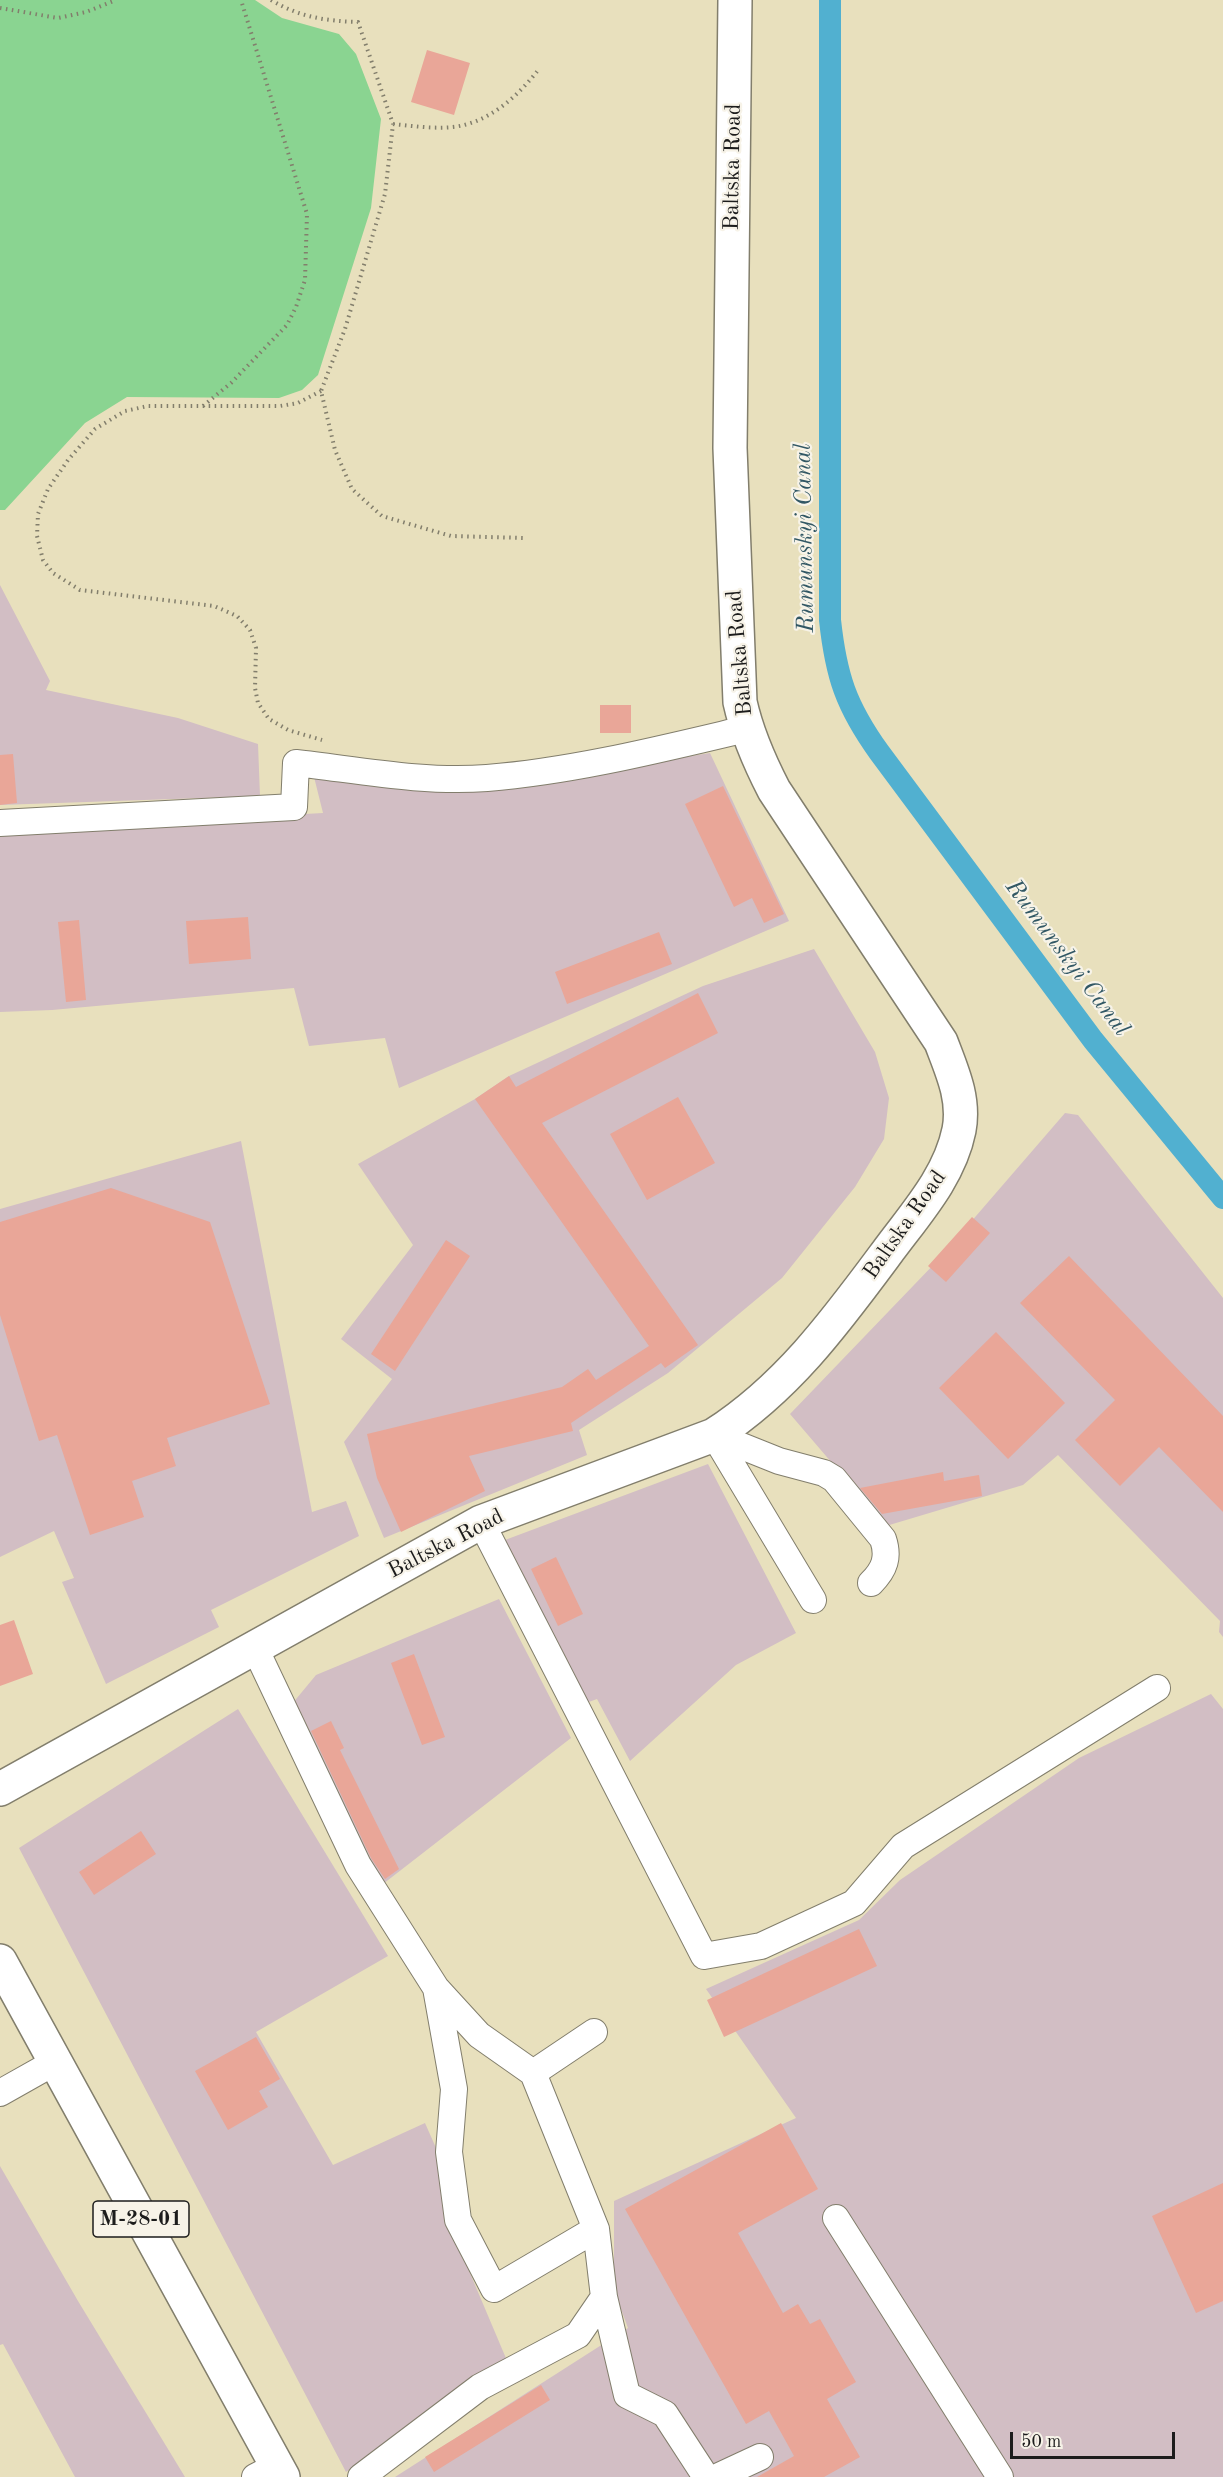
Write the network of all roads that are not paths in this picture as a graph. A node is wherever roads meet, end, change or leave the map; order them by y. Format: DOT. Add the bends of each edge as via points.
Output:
graph roads {
  1 [pos="735,0"];
  2 [pos="746,729"];
  3 [pos="0,823"];
  4 [pos="714,1435"];
  5 [pos="481,1522"];
  6 [pos="872,1583"];
  7 [pos="813,1600"];
  8 [pos="255,1648"];
  9 [pos="1157,1688"];
  10 [pos="3,1781"];
  11 [pos="0,1961"];
  12 [pos="436,1988"];
  13 [pos="594,2032"];
  14 [pos="55,2062"];
  15 [pos="533,2073"];
  16 [pos="0,2093"];
  17 [pos="836,2218"];
  18 [pos="596,2229"];
  19 [pos="604,2297"];
  20 [pos="760,2457"];
  21 [pos="271,2473"];
  22 [pos="361,2477"];
  23 [pos="706,2477"];
  24 [pos="717,2477"];
  25 [pos="1000,2477"];
  1 -- 2 [label="main road, Baltska Road" via="730,448 740,702"];
  2 -- 3 [label="street" via="563,769 485,779 296,763 294,807"];
  2 -- 4 [label="main road, Baltska Road" via="774,790 941,1042 961,1105 951,1159 925,1202 843,1312 758,1405"];
  4 -- 5 [label="main road, Baltska Road"];
  4 -- 6 [label="street" via="834,1479 883,1539 886,1562"];
  4 -- 7 [label="street"];
  5 -- 8 [label="main road, Baltska Road"];
  5 -- 9 [label="street" via="704,1956 761,1947 854,1903 903,1846"];
  8 -- 10 [label="main road, Baltska Road"];
  8 -- 12 [label="street" via="358,1865"];
  11 -- 14 [label="main road, М-28-01"];
  12 -- 15 [label="street" via="479,2035"];
  12 -- 18 [label="street" via="453,2089 449,2152 458,2220 494,2289"];
  13 -- 15 [label="street"];
  14 -- 16 [label="street"];
  14 -- 21 [label="main road, М-28-01"];
  15 -- 18 [label="street"];
  17 -- 25 [label="street"];
  18 -- 19 [label="street"];
  19 -- 22 [label="street" via="578,2335 480,2387"];
  19 -- 23 [label="street" via="627,2395 665,2414"];
  20 -- 24 [label="street"];
}
